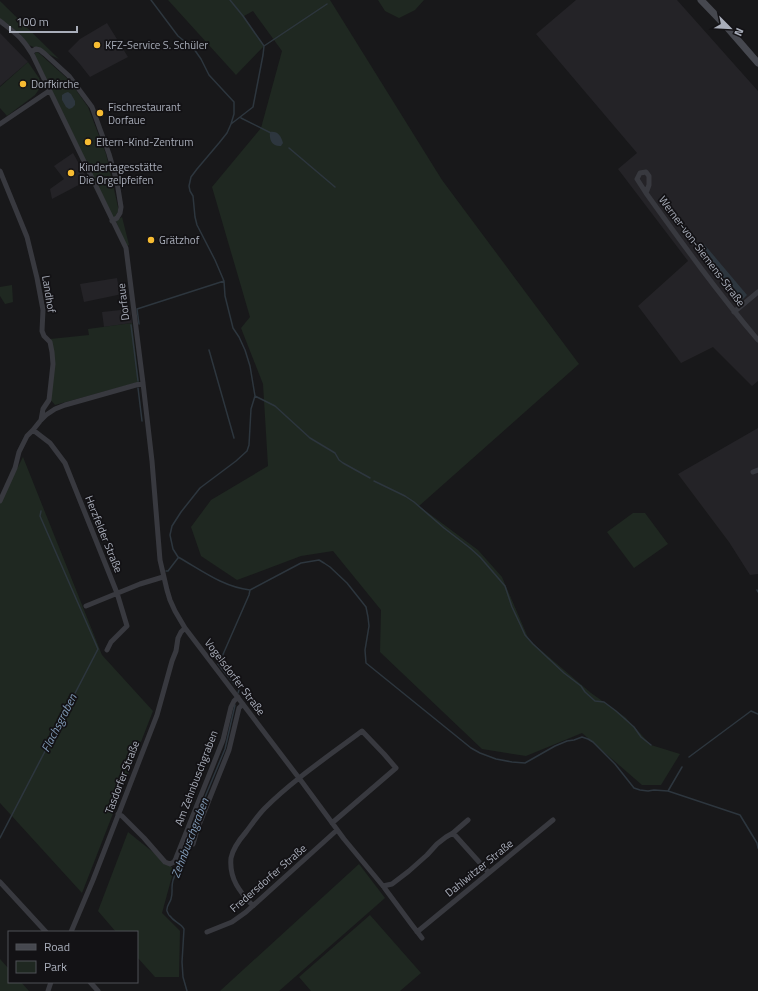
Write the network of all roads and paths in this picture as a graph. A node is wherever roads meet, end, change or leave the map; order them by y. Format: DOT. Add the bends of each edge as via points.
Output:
graph roads {
  1 [pos="701,0"];
  2 [pos="0,21"];
  3 [pos="31,52"];
  4 [pos="758,62"];
  5 [pos="49,91"];
  6 [pos="0,124"];
  7 [pos="0,171"];
  8 [pos="646,192"];
  9 [pos="112,221"];
  10 [pos="758,292"];
  11 [pos="734,312"];
  12 [pos="758,340"];
  13 [pos="143,383"];
  14 [pos="41,420"];
  15 [pos="33,430"];
  16 [pos="0,501"];
  17 [pos="163,577"];
  18 [pos="117,593"];
  19 [pos="86,606"];
  20 [pos="185,628"];
  21 [pos="107,650"];
  22 [pos="238,697"];
  23 [pos="243,704"];
  24 [pos="299,778"];
  25 [pos="118,814"];
  26 [pos="468,820"];
  27 [pos="553,820"];
  28 [pos="332,823"];
  29 [pos="337,830"];
  30 [pos="454,833"];
  31 [pos="193,844"];
  32 [pos="489,873"];
  33 [pos="0,882"];
  34 [pos="383,886"];
  35 [pos="253,906"];
  36 [pos="45,931"];
  37 [pos="71,931"];
  38 [pos="207,932"];
  39 [pos="417,932"];
  40 [pos="422,938"];
  41 [pos="91,983"];
  42 [pos="98,991"];
  1 -- 4 [label="main road"];
  2 -- 3 [label="street, Dorfaue" via="20,36"];
  3 -- 5 [label="street, Dorfaue"];
  3 -- 9 [label="street" via="40,50 60,67 92,107 117,182 121,207 117,218"];
  5 -- 6 [label="street"];
  5 -- 9 [label="street, Dorfaue"];
  7 -- 14 [label="street, Landhof" via="27,237 43,310 42,331 50,342 52,352 49,400 43,409"];
  8 -- 11 [label="street, Werner-von-Siemens-Straße"];
  9 -- 13 [label="street, Dorfaue" via="126,248"];
  10 -- 11 [label="street"];
  11 -- 12 [label="street, Werner-von-Siemens-Straße"];
  13 -- 14 [label="street" via="65,405"];
  13 -- 17 [label="street, Vogelsdorfer Straße" via="158,549"];
  14 -- 15 [label="street"];
  15 -- 16 [label="street" via="19,452 15,468"];
  15 -- 18 [label="street, Herzfelder Straße" via="50,444 65,463"];
  17 -- 18 [label="street"];
  17 -- 20 [label="street, Vogelsdorfer Straße" via="170,600"];
  18 -- 19 [label="street"];
  18 -- 21 [label="street, Herzfelder Straße" via="127,626 111,642"];
  20 -- 22 [label="street, Vogelsdorfer Straße"];
  20 -- 25 [label="street, Tasdorfer Straße" via="178,638 156,715"];
  22 -- 23 [label="street, Vogelsdorfer Straße"];
  22 -- 25 [label="street, Am Zehnbuschgraben" via="231,707 224,740 174,862 165,862"];
  23 -- 24 [label="street, Vogelsdorfer Straße"];
  23 -- 31 [label="street, Am Zehnbuschgraben" via="239,708 229,750"];
  24 -- 28 [label="street, Vogelsdorfer Straße"];
  24 -- 28 [label="street" via="362,731 396,768"];
  24 -- 35 [label="street" via="265,807 238,841 232,856 231,866 235,883"];
  25 -- 37 [label="street, Tasdorfer Straße"];
  26 -- 30 [label="street"];
  27 -- 32 [label="street, Dahlwitzer Straße"];
  28 -- 29 [label="street, Vogelsdorfer Straße"];
  29 -- 34 [label="street, Vogelsdorfer Straße"];
  29 -- 35 [label="street, Fredersdorfer Straße"];
  30 -- 32 [label="street"];
  30 -- 34 [label="street" via="437,844 392,884"];
  32 -- 39 [label="street, Dahlwitzer Straße"];
  33 -- 36 [label="street"];
  34 -- 39 [label="street, Vogelsdorfer Straße"];
  35 -- 38 [label="street, Fredersdorfer Straße" via="232,922"];
  39 -- 40 [label="street, Vogelsdorfer Straße"];
  41 -- 42 [label="street"];
}
